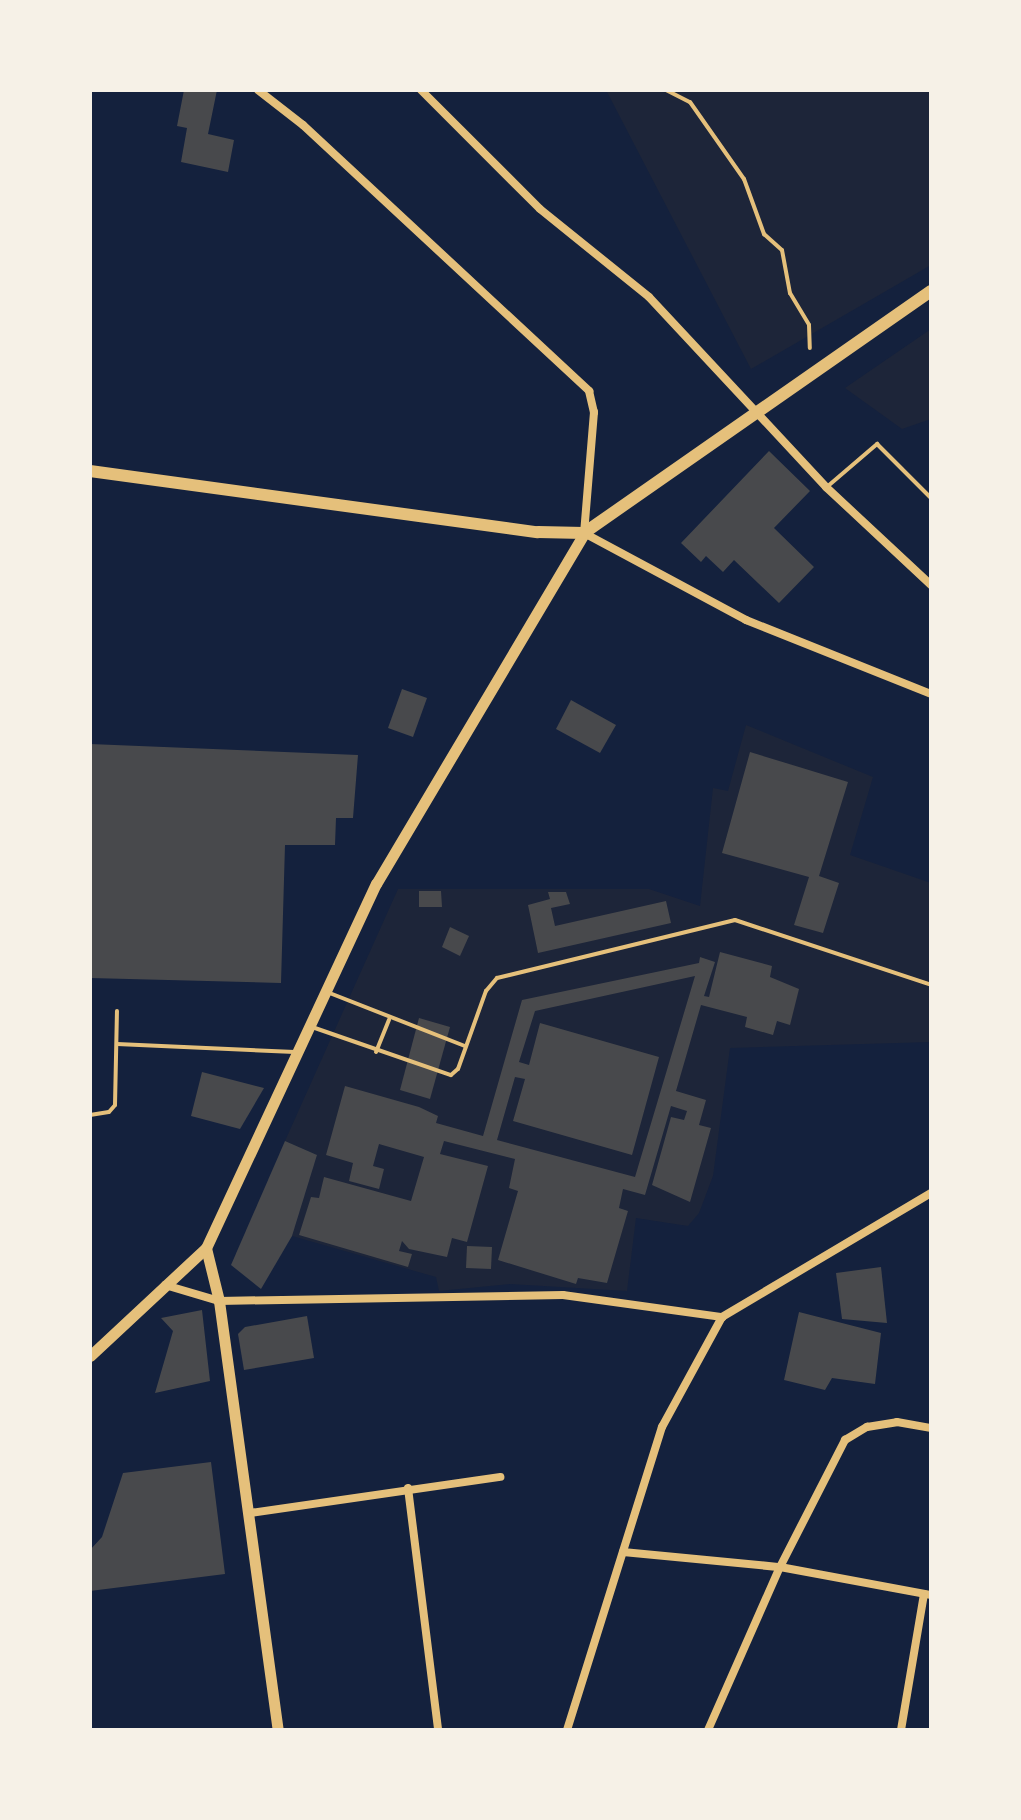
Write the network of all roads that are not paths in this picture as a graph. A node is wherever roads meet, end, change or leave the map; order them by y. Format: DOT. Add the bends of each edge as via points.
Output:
graph roads {
  1 [pos="258,90"];
  2 [pos="421,90"];
  3 [pos="931,291"];
  4 [pos="759,412"];
  5 [pos="90,471"];
  6 [pos="826,487"];
  7 [pos="931,498"];
  8 [pos="584,533"];
  9 [pos="931,585"];
  10 [pos="931,694"];
  11 [pos="931,985"];
  12 [pos="327,992"];
  13 [pos="117,1011"];
  14 [pos="389,1019"];
  15 [pos="312,1027"];
  16 [pos="117,1044"];
  17 [pos="465,1046"];
  18 [pos="376,1052"];
  19 [pos="299,1053"];
  20 [pos="90,1115"];
  21 [pos="928,1196"];
  22 [pos="206,1248"];
  23 [pos="165,1285"];
  24 [pos="219,1301"];
  25 [pos="722,1317"];
  26 [pos="90,1356"];
  27 [pos="931,1428"];
  28 [pos="500,1477"];
  29 [pos="408,1488"];
  30 [pos="250,1513"];
  31 [pos="623,1552"];
  32 [pos="780,1567"];
  33 [pos="928,1594"];
  34 [pos="440,1728"];
  35 [pos="278,1730"];
  36 [pos="567,1730"];
  37 [pos="708,1730"];
  38 [pos="901,1730"];
  1 -- 8 [label="street" via="303,125 589,391 594,412"];
  2 -- 4 [label="street" via="540,209 649,297"];
  3 -- 4 [label="main road"];
  4 -- 6 [label="street"];
  4 -- 8 [label="main road"];
  5 -- 8 [label="main road" via="538,532"];
  6 -- 7 [label="lane" via="877,444"];
  6 -- 9 [label="street"];
  8 -- 10 [label="street" via="746,620"];
  8 -- 12 [label="street" via="376,884"];
  11 -- 17 [label="lane" via="735,920 497,978 486,991"];
  12 -- 14 [label="lane"];
  12 -- 15 [label="street"];
  13 -- 16 [label="lane"];
  14 -- 17 [label="lane"];
  14 -- 18 [label="lane"];
  15 -- 18 [label="lane"];
  15 -- 19 [label="street"];
  16 -- 19 [label="lane"];
  16 -- 20 [label="lane" via="115,1105 109,1112"];
  17 -- 18 [label="lane" via="451,1075"];
  19 -- 22 [label="street"];
  21 -- 25 [label="street"];
  22 -- 23 [label="street"];
  22 -- 24 [label="street"];
  23 -- 24 [label="street"];
  23 -- 26 [label="street"];
  24 -- 25 [label="street" via="563,1295"];
  24 -- 30 [label="street"];
  25 -- 31 [label="street" via="662,1427"];
  27 -- 32 [label="street" via="897,1422 867,1427 845,1440"];
  28 -- 29 [label="street"];
  29 -- 30 [label="street"];
  29 -- 34 [label="street"];
  30 -- 35 [label="street"];
  31 -- 32 [label="street"];
  31 -- 36 [label="street"];
  32 -- 33 [label="street"];
  32 -- 37 [label="street"];
  33 -- 38 [label="street"];
}
